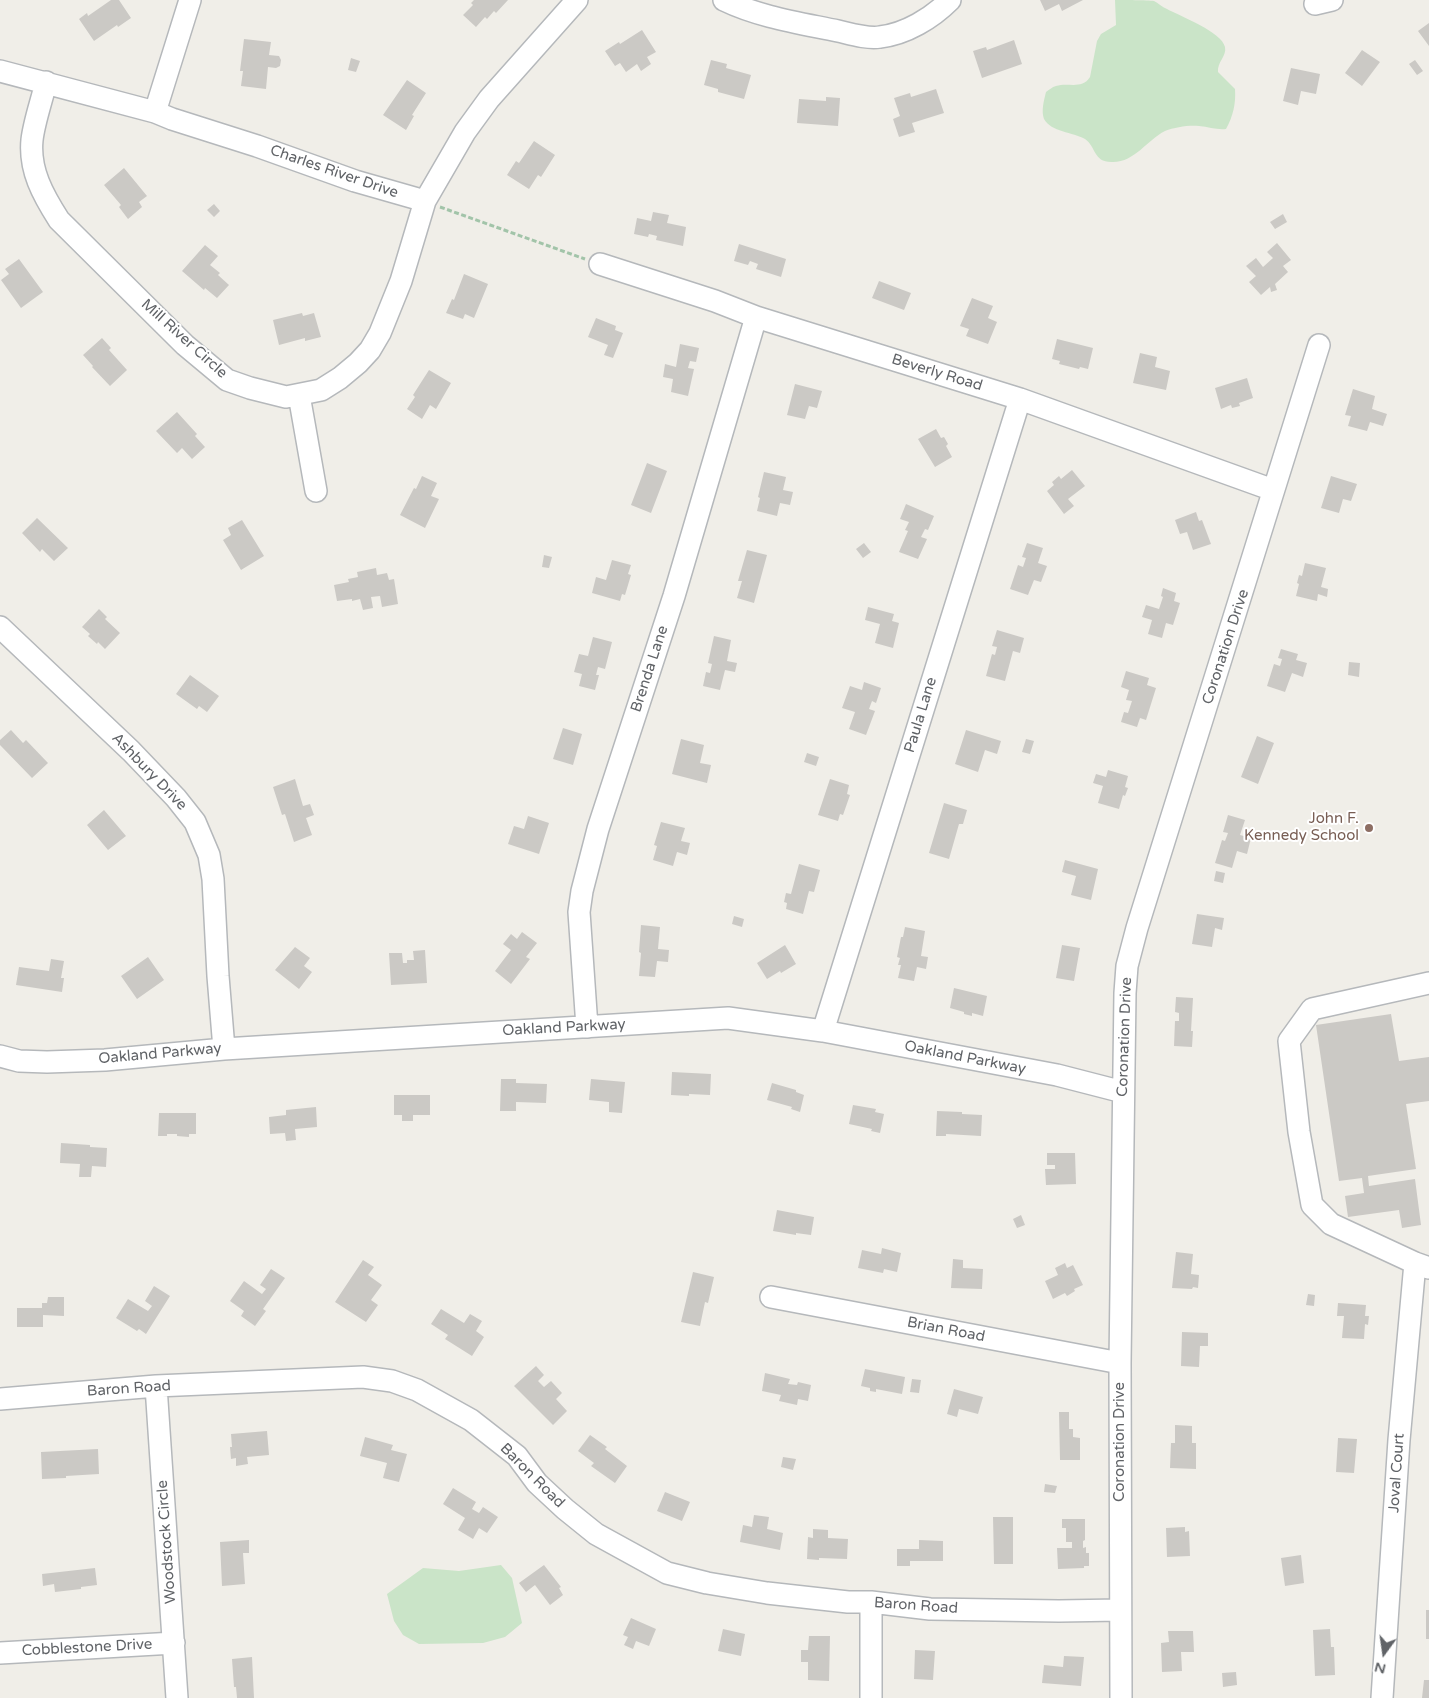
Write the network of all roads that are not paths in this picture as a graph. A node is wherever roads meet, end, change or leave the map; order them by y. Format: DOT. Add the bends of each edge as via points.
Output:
graph roads {
  1 [pos="190,0"];
  2 [pos="576,0"];
  3 [pos="724,0"];
  4 [pos="950,0"];
  5 [pos="0,71"];
  6 [pos="46,82"];
  7 [pos="155,112"];
  8 [pos="425,202"];
  9 [pos="600,264"];
  10 [pos="756,317"];
  11 [pos="1319,345"];
  12 [pos="299,395"];
  13 [pos="1020,399"];
  14 [pos="1273,490"];
  15 [pos="316,491"];
  16 [pos="0,627"];
  17 [pos="1429,983"];
  18 [pos="587,1027"];
  19 [pos="823,1031"];
  20 [pos="224,1049"];
  21 [pos="0,1056"];
  22 [pos="1123,1092"];
  23 [pos="1422,1265"];
  24 [pos="771,1298"];
  25 [pos="1120,1363"];
  26 [pos="156,1386"];
  27 [pos="0,1399"];
  28 [pos="871,1602"];
  29 [pos="1120,1610"];
  30 [pos="174,1642"];
  31 [pos="0,1653"];
  32 [pos="177,1698"];
  33 [pos="871,1698"];
  34 [pos="1121,1698"];
  35 [pos="1382,1698"];
  1 -- 7 [label="street"];
  2 -- 8 [label="street" via="465,132"];
  3 -- 4 [label="street" via="741,8 800,23 879,37 901,32 924,21"];
  5 -- 6 [label="street, Charles River Drive"];
  6 -- 7 [label="street, Charles River Drive"];
  6 -- 12 [label="street, Mill River Circle" via="32,139 33,161 36,179 59,220 185,345 227,380 286,397"];
  7 -- 8 [label="street, Charles River Drive"];
  8 -- 12 [label="street, Mill River Circle" via="401,281 370,350 340,378 321,390"];
  9 -- 10 [label="street, Beverly Road"];
  10 -- 13 [label="street, Beverly Road"];
  10 -- 18 [label="street, Brenda Lane" via="674,596 598,829 582,891 579,912"];
  11 -- 14 [label="street, Coronation Drive"];
  12 -- 15 [label="street"];
  13 -- 14 [label="street, Beverly Road"];
  13 -- 19 [label="street, Paula Lane"];
  14 -- 22 [label="street, Coronation Drive" via="1134,937 1125,993"];
  16 -- 20 [label="street, Ashbury Drive" via="131,751 195,822 214,878"];
  17 -- 23 [label="street" via="1312,1009 1289,1041 1299,1132 1312,1205 1331,1224"];
  18 -- 19 [label="street, Oakland Parkway" via="728,1018"];
  18 -- 20 [label="street, Oakland Parkway"];
  19 -- 22 [label="street, Oakland Parkway" via="1057,1075"];
  20 -- 21 [label="street, Oakland Parkway" via="47,1062"];
  22 -- 25 [label="street, Coronation Drive"];
  23 -- 35 [label="street, Joval Court" via="1399,1440"];
  24 -- 25 [label="street, Brian Road"];
  25 -- 29 [label="street, Coronation Drive"];
  26 -- 27 [label="street, Baron Road"];
  26 -- 28 [label="street, Baron Road" via="363,1377 392,1381 417,1390 471,1420 517,1456 537,1483 565,1510 596,1534 668,1574 767,1593"];
  26 -- 30 [label="street, Woodstock Circle"];
  28 -- 29 [label="street, Baron Road" via="930,1609"];
  28 -- 33 [label="street"];
  29 -- 34 [label="street, Coronation Drive"];
  30 -- 31 [label="street, Cobblestone Drive"];
  30 -- 32 [label="street, Woodstock Circle"];
}
